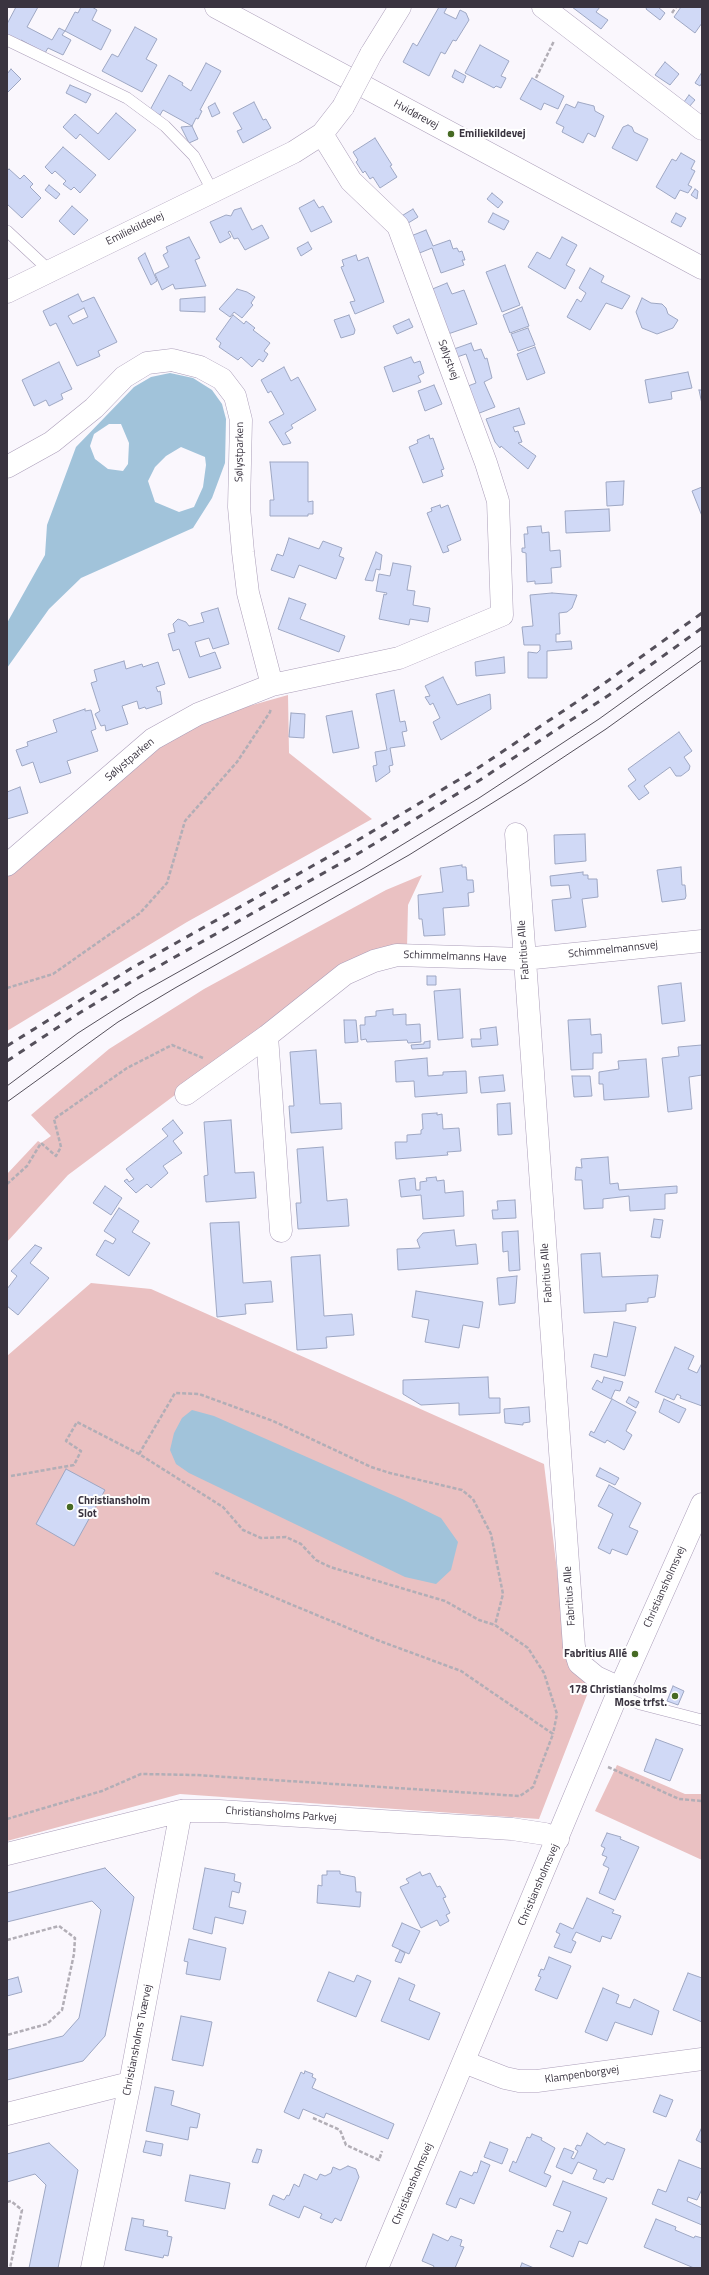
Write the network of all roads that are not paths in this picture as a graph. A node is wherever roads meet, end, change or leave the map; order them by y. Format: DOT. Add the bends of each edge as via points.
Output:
graph roads {
  1 [pos="216,7"];
  2 [pos="400,7"];
  3 [pos="543,7"];
  4 [pos="7,40"];
  5 [pos="702,129"];
  6 [pos="322,134"];
  7 [pos="213,192"];
  8 [pos="7,231"];
  9 [pos="702,268"];
  10 [pos="50,271"];
  11 [pos="7,292"];
  12 [pos="7,467"];
  13 [pos="502,615"];
  14 [pos="272,685"];
  15 [pos="516,834"];
  16 [pos="7,865"];
  17 [pos="702,941"];
  18 [pos="524,959"];
  19 [pos="267,1036"];
  20 [pos="186,1094"];
  21 [pos="281,1231"];
  22 [pos="702,1504"];
  23 [pos="619,1691"];
  24 [pos="702,1720"];
  25 [pos="181,1811"];
  26 [pos="558,1839"];
  27 [pos="7,1854"];
  28 [pos="702,2059"];
  29 [pos="464,2062"];
  30 [pos="130,2083"];
  31 [pos="7,2114"];
  32 [pos="92,2268"];
  33 [pos="377,2268"];
  1 -- 9 [label="street, Hvidørevej"];
  2 -- 6 [label="street, Emiliekildevej, bridge" via="343,107"];
  3 -- 5 [label="street"];
  4 -- 7 [label="lane" via="127,98 165,126 194,156"];
  6 -- 7 [label="street, Emiliekildevej" via="294,152"];
  6 -- 13 [label="street, Sølystvej" via="351,181 398,226 404,241 498,502"];
  7 -- 10 [label="street, Emiliekildevej"];
  8 -- 10 [label="lane"];
  10 -- 11 [label="street, Emiliekildevej"];
  12 -- 14 [label="street, Sølystparken" via="52,442 94,408 124,377 147,363 172,360 200,367 222,379 235,396 241,420 239,506 243,552 248,593"];
  13 -- 14 [label="street, Sølystparken" via="399,658"];
  14 -- 16 [label="street, Sølystparken" via="198,714 153,739"];
  15 -- 18 [label="street, Fabritius Alle"];
  17 -- 18 [label="street, Schimmelmannsvej"];
  18 -- 19 [label="street, Schimmelmanns Have" via="397,955 374,961 345,974"];
  18 -- 23 [label="street, Fabritius Alle" via="574,1646 579,1662"];
  19 -- 20 [label="street, Schimmelmanns Have"];
  19 -- 21 [label="street"];
  22 -- 23 [label="street, Christiansholmsvej"];
  23 -- 24 [label="lane" via="640,1704"];
  23 -- 26 [label="street, Christiansholmsvej"];
  25 -- 26 [label="street, Christiansholms Parkvej" via="219,1811 512,1829 545,1834"];
  25 -- 27 [label="street, Christiansholms Parkvej"];
  25 -- 30 [label="street, Christiansholms Tværvej"];
  26 -- 29 [label="street, Christiansholmsvej"];
  28 -- 29 [label="street, Klampenborgvej" via="537,2081 505,2078"];
  29 -- 33 [label="street, Christiansholmsvej"];
  30 -- 31 [label="street"];
  30 -- 32 [label="street, Christiansholms Tværvej"];
}
